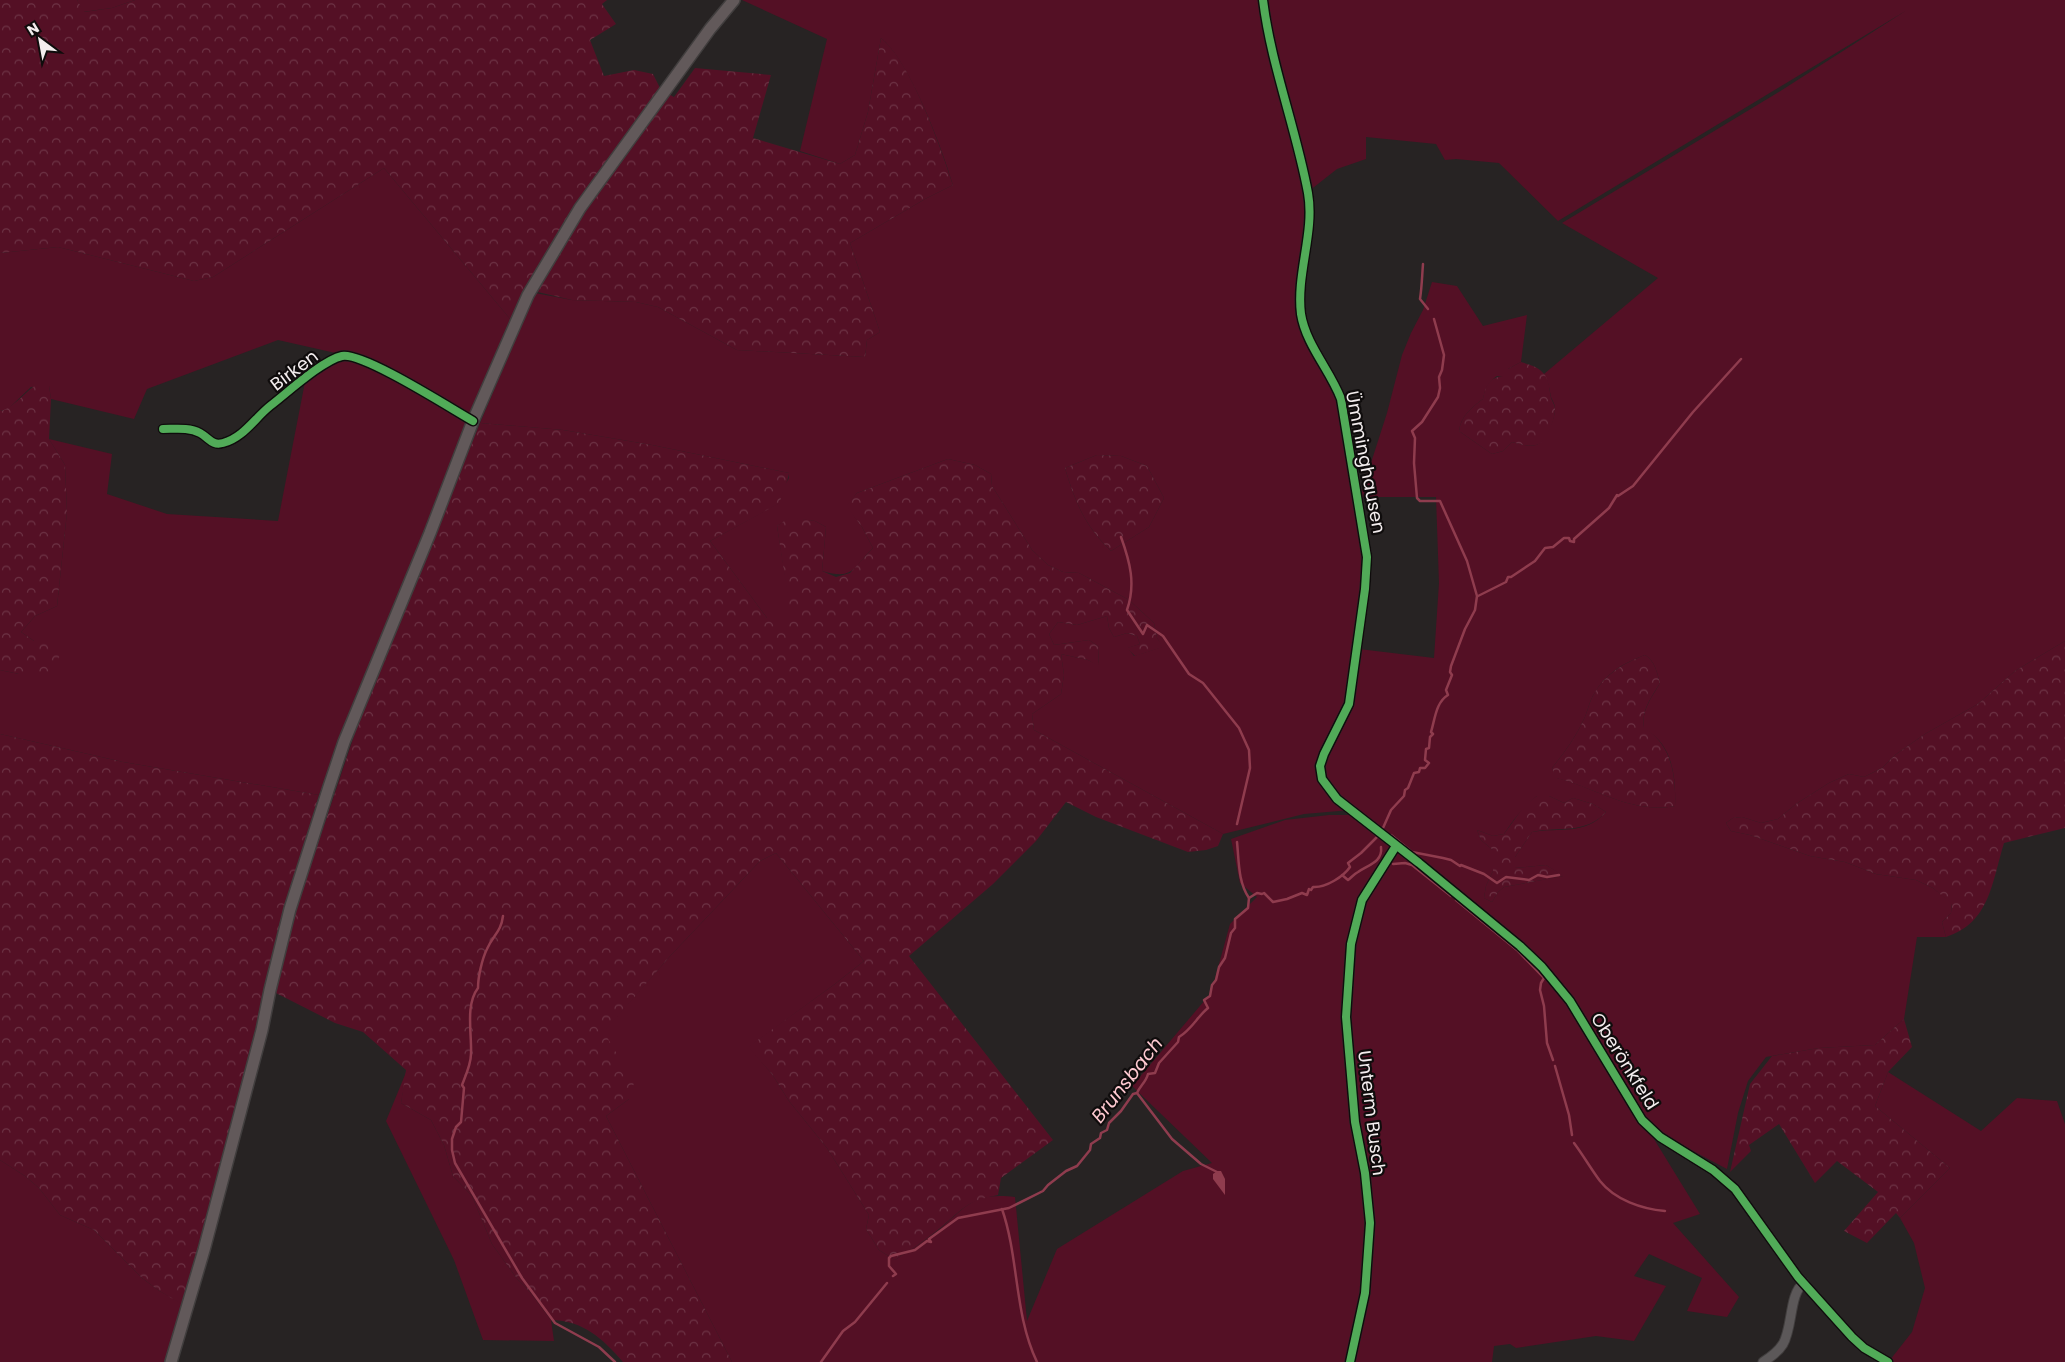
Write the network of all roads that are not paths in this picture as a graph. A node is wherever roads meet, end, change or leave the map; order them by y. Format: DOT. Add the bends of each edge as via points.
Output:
graph roads {
  1 [pos="734,0"];
  2 [pos="1263,0"];
  3 [pos="473,421"];
  4 [pos="163,429"];
  5 [pos="1326,785"];
  6 [pos="1396,846"];
  7 [pos="1804,1283"];
  8 [pos="171,1362"];
  9 [pos="1350,1362"];
  10 [pos="1763,1362"];
  11 [pos="1888,1362"];
  1 -- 3 [label="main road" via="591,192 528,295"];
  2 -- 5 [label="street, Ümminghausen" via="1275,64 1296,136 1308,195 1301,312 1304,327 1341,399 1367,557 1349,704 1320,766"];
  3 -- 4 [label="street, Birken" via="376,366 353,356 344,356 324,365 262,412 234,438 222,444 214,444 190,429"];
  3 -- 8 [label="main road" via="344,742 329,787 290,910 262,1030"];
  5 -- 6 [label="street, Oberönkfeld" via="1337,799"];
  6 -- 7 [label="street, Oberönkfeld" via="1542,967 1570,1001 1642,1120 1660,1137 1714,1170 1735,1189"];
  6 -- 9 [label="street, Unterm Busch" via="1362,900 1351,944 1346,1017 1355,1122 1370,1223 1365,1293"];
  7 -- 10 [label="street" via="1795,1294 1784,1343"];
  7 -- 11 [label="street, Oberönkfeld" via="1852,1337"];
}
